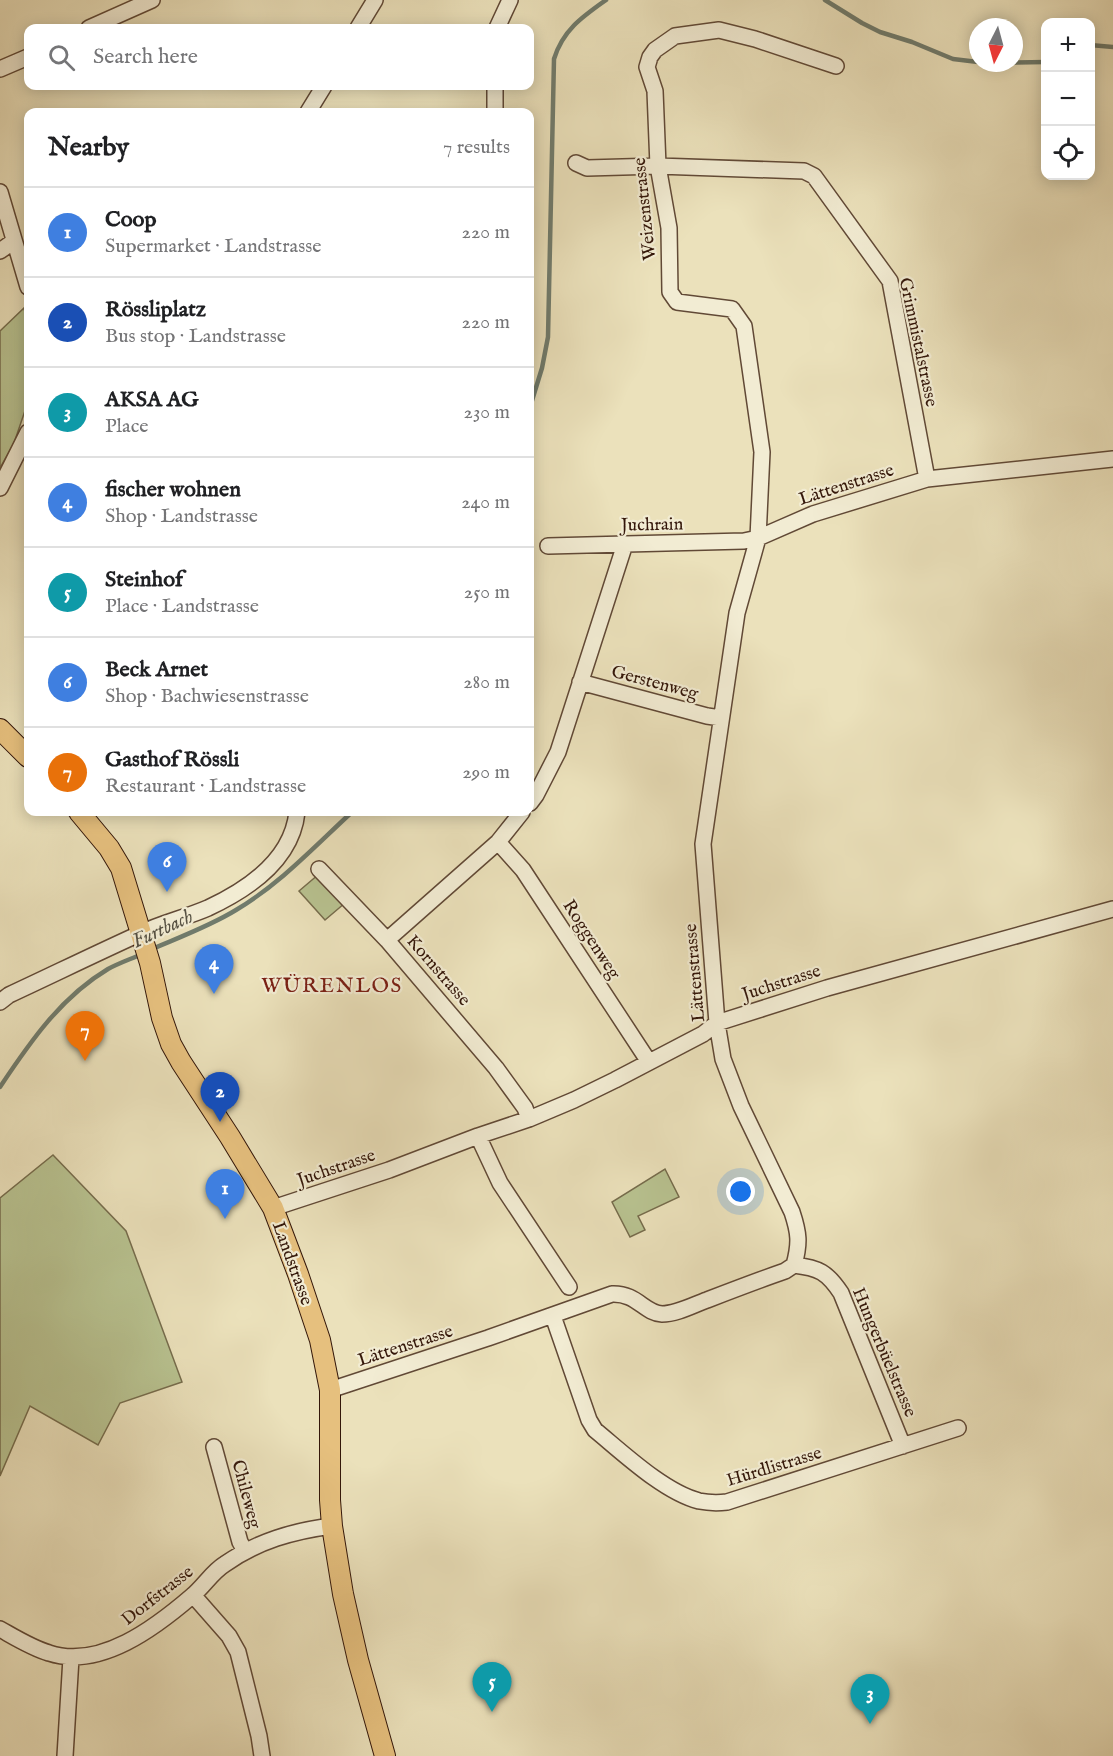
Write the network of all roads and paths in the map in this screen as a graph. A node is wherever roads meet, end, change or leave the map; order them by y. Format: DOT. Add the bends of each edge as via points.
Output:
graph roads {
  1 [pos="152,0"];
  2 [pos="375,0"];
  3 [pos="510,0"];
  4 [pos="98,24"];
  5 [pos="360,24"];
  6 [pos="499,24"];
  7 [pos="24,59"];
  8 [pos="836,66"];
  9 [pos="0,69"];
  10 [pos="322,90"];
  11 [pos="495,90"];
  12 [pos="310,108"];
  13 [pos="495,108"];
  14 [pos="576,163"];
  15 [pos="658,166"];
  16 [pos="0,192"];
  17 [pos="14,241"];
  18 [pos="0,251"];
  19 [pos="24,273"];
  20 [pos="24,440"];
  21 [pos="1113,459"];
  22 [pos="927,479"];
  23 [pos="0,488"];
  24 [pos="758,538"];
  25 [pos="625,544"];
  26 [pos="548,546"];
  27 [pos="580,682"];
  28 [pos="721,718"];
  29 [pos="0,729"];
  30 [pos="24,753"];
  31 [pos="534,798"];
  32 [pos="82,816"];
  33 [pos="296,816"];
  34 [pos="519,816"];
  35 [pos="498,842"];
  36 [pos="319,869"];
  37 [pos="1113,909"];
  38 [pos="143,938"];
  39 [pos="387,940"];
  40 [pos="0,1002"];
  41 [pos="717,1023"];
  42 [pos="649,1062"];
  43 [pos="529,1119"];
  44 [pos="478,1136"];
  45 [pos="273,1208"];
  46 [pos="794,1265"];
  47 [pos="569,1287"];
  48 [pos="554,1316"];
  49 [pos="330,1390"];
  50 [pos="958,1428"];
  51 [pos="903,1446"];
  52 [pos="214,1447"];
  53 [pos="332,1526"];
  54 [pos="244,1551"];
  55 [pos="193,1595"];
  56 [pos="0,1629"];
  57 [pos="71,1658"];
  58 [pos="65,1756"];
  59 [pos="262,1756"];
  60 [pos="385,1756"];
  1 -- 4 [label="street"];
  2 -- 5 [label="street"];
  3 -- 6 [label="street"];
  7 -- 9 [label="street"];
  8 -- 15 [label="street, Weizenstrasse" via="719,30 675,36 655,50 647,67 655,91"];
  10 -- 12 [label="street"];
  11 -- 13 [label="street"];
  14 -- 15 [label="street" via="586,168"];
  15 -- 22 [label="street, Grimmistalstrasse" via="804,171 814,176 890,281"];
  15 -- 24 [label="street, Weizenstrasse" via="669,228 670,292 677,302 732,309 744,326 762,452"];
  16 -- 17 [label="street"];
  17 -- 18 [label="street"];
  17 -- 19 [label="street"];
  20 -- 23 [label="street"];
  21 -- 22 [label="street, Lättenstrasse"];
  22 -- 24 [label="street, Lättenstrasse" via="813,514"];
  24 -- 25 [label="street, Juchrain"];
  24 -- 28 [label="street, Lättenstrasse" via="737,614"];
  25 -- 26 [label="street, Juchrain"];
  25 -- 27 [label="street"];
  27 -- 28 [label="street, Gerstenweg"];
  27 -- 31 [label="street" via="558,752"];
  28 -- 41 [label="street, Lättenstrasse" via="703,844"];
  29 -- 30 [label="main road"];
  32 -- 38 [label="main road, Landstrasse" via="121,868"];
  33 -- 38 [label="street" via="282,854 261,876 208,908"];
  34 -- 35 [label="street, Kornstrasse"];
  35 -- 39 [label="street, Kornstrasse"];
  35 -- 42 [label="street, Roggenweg" via="523,870"];
  36 -- 39 [label="street"];
  37 -- 41 [label="street, Juchstrasse" via="839,984"];
  38 -- 40 [label="street" via="123,941"];
  38 -- 45 [label="main road, Landstrasse" via="171,1044"];
  39 -- 43 [label="street, Kornstrasse" via="496,1068"];
  41 -- 42 [label="street, Juchstrasse"];
  41 -- 46 [label="street, Lättenstrasse" via="731,1082 798,1229"];
  42 -- 43 [label="street, Juchstrasse"];
  43 -- 44 [label="street, Juchstrasse"];
  44 -- 45 [label="street, Juchstrasse"];
  44 -- 47 [label="street" via="500,1183"];
  45 -- 49 [label="main road, Landstrasse" via="320,1340"];
  46 -- 48 [label="street, Lättenstrasse" via="664,1314 631,1297 612,1294"];
  46 -- 51 [label="street, Hungerbüelstrasse" via="830,1277 841,1293"];
  48 -- 49 [label="street, Lättenstrasse"];
  48 -- 51 [label="street, Hürdlistrasse" via="595,1430 659,1482 687,1497 727,1502"];
  49 -- 53 [label="main road, Landstrasse"];
  50 -- 51 [label="street, Hürdlistrasse"];
  52 -- 54 [label="street, Chileweg"];
  53 -- 54 [label="street, Dorfstrasse" via="303,1530"];
  53 -- 60 [label="main road, Landstrasse" via="358,1660"];
  54 -- 55 [label="street, Dorfstrasse" via="222,1565"];
  55 -- 57 [label="street, Dorfstrasse" via="129,1642"];
  55 -- 59 [label="street" via="238,1652"];
  56 -- 57 [label="street, Dorfstrasse" via="49,1653"];
  57 -- 58 [label="street"];
}
